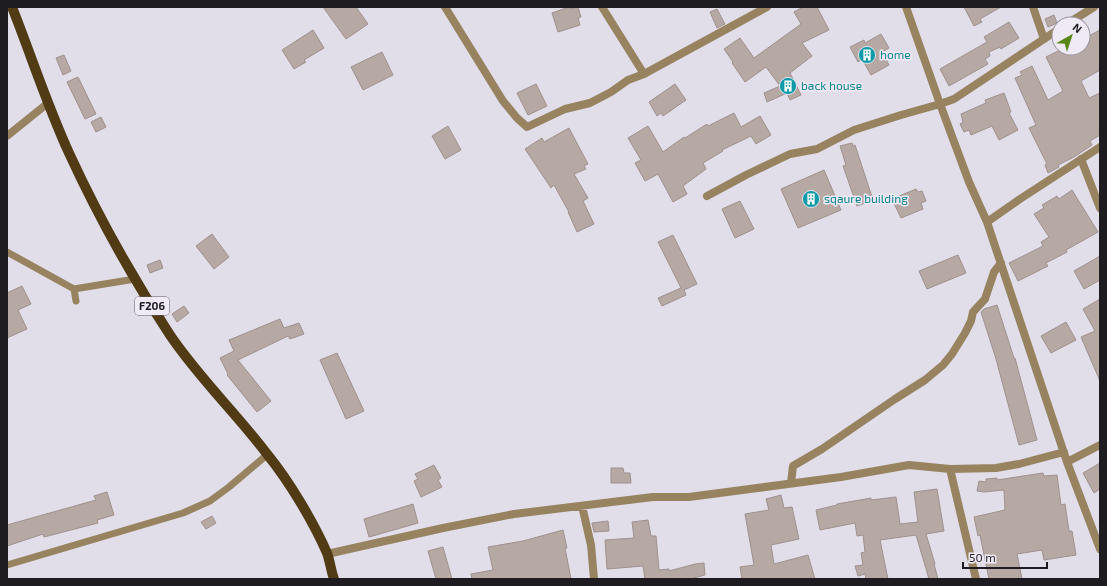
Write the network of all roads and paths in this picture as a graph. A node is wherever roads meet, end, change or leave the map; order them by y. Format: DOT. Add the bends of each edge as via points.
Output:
graph roads {
  1 [pos="12,7"];
  2 [pos="445,7"];
  3 [pos="602,7"];
  4 [pos="767,7"];
  5 [pos="906,7"];
  6 [pos="1033,7"];
  7 [pos="1094,7"];
  8 [pos="1080,16"];
  9 [pos="1051,34"];
  10 [pos="1044,39"];
  11 [pos="644,74"];
  12 [pos="48,103"];
  13 [pos="940,104"];
  14 [pos="7,136"];
  15 [pos="1100,147"];
  16 [pos="1080,159"];
  17 [pos="707,196"];
  18 [pos="1100,208"];
  19 [pos="987,222"];
  20 [pos="7,252"];
  21 [pos="1001,263"];
  22 [pos="135,279"];
  23 [pos="74,289"];
  24 [pos="76,301"];
  25 [pos="1100,445"];
  26 [pos="1064,452"];
  27 [pos="268,454"];
  28 [pos="1067,462"];
  29 [pos="950,470"];
  30 [pos="791,483"];
  31 [pos="582,506"];
  32 [pos="1100,549"];
  33 [pos="327,554"];
  34 [pos="7,565"];
  35 [pos="334,579"];
  36 [pos="594,579"];
  37 [pos="976,579"];
  1 -- 12 [label="main road, F206"];
  2 -- 11 [label="street" via="503,101 527,127 565,109 590,103 628,80"];
  3 -- 11 [label="street"];
  4 -- 11 [label="street"];
  5 -- 13 [label="street"];
  6 -- 10 [label="street"];
  7 -- 8 [label="street"];
  9 -- 10 [label="street"];
  10 -- 13 [label="street" via="954,99"];
  12 -- 14 [label="street"];
  12 -- 22 [label="main road, F206" via="88,192"];
  13 -- 17 [label="street" via="854,130 817,149 790,154"];
  13 -- 19 [label="street"];
  15 -- 16 [label="street"];
  16 -- 18 [label="street"];
  16 -- 19 [label="street"];
  19 -- 21 [label="street"];
  20 -- 23 [label="lane"];
  21 -- 26 [label="street"];
  21 -- 30 [label="street" via="994,272 985,299 974,312 952,354 943,364 925,380 793,466"];
  22 -- 23 [label="lane"];
  22 -- 27 [label="main road, F206" via="201,377"];
  23 -- 24 [label="lane"];
  25 -- 28 [label="street"];
  26 -- 28 [label="street"];
  26 -- 29 [label="street" via="996,468"];
  27 -- 33 [label="main road, F206" via="303,507"];
  27 -- 34 [label="lane" via="210,501 183,513"];
  28 -- 32 [label="street"];
  29 -- 30 [label="street" via="909,465"];
  29 -- 37 [label="street"];
  30 -- 31 [label="street" via="689,497 653,497"];
  31 -- 33 [label="street" via="514,514"];
  31 -- 36 [label="street" via="591,545"];
  33 -- 35 [label="main road, F206"];
}
